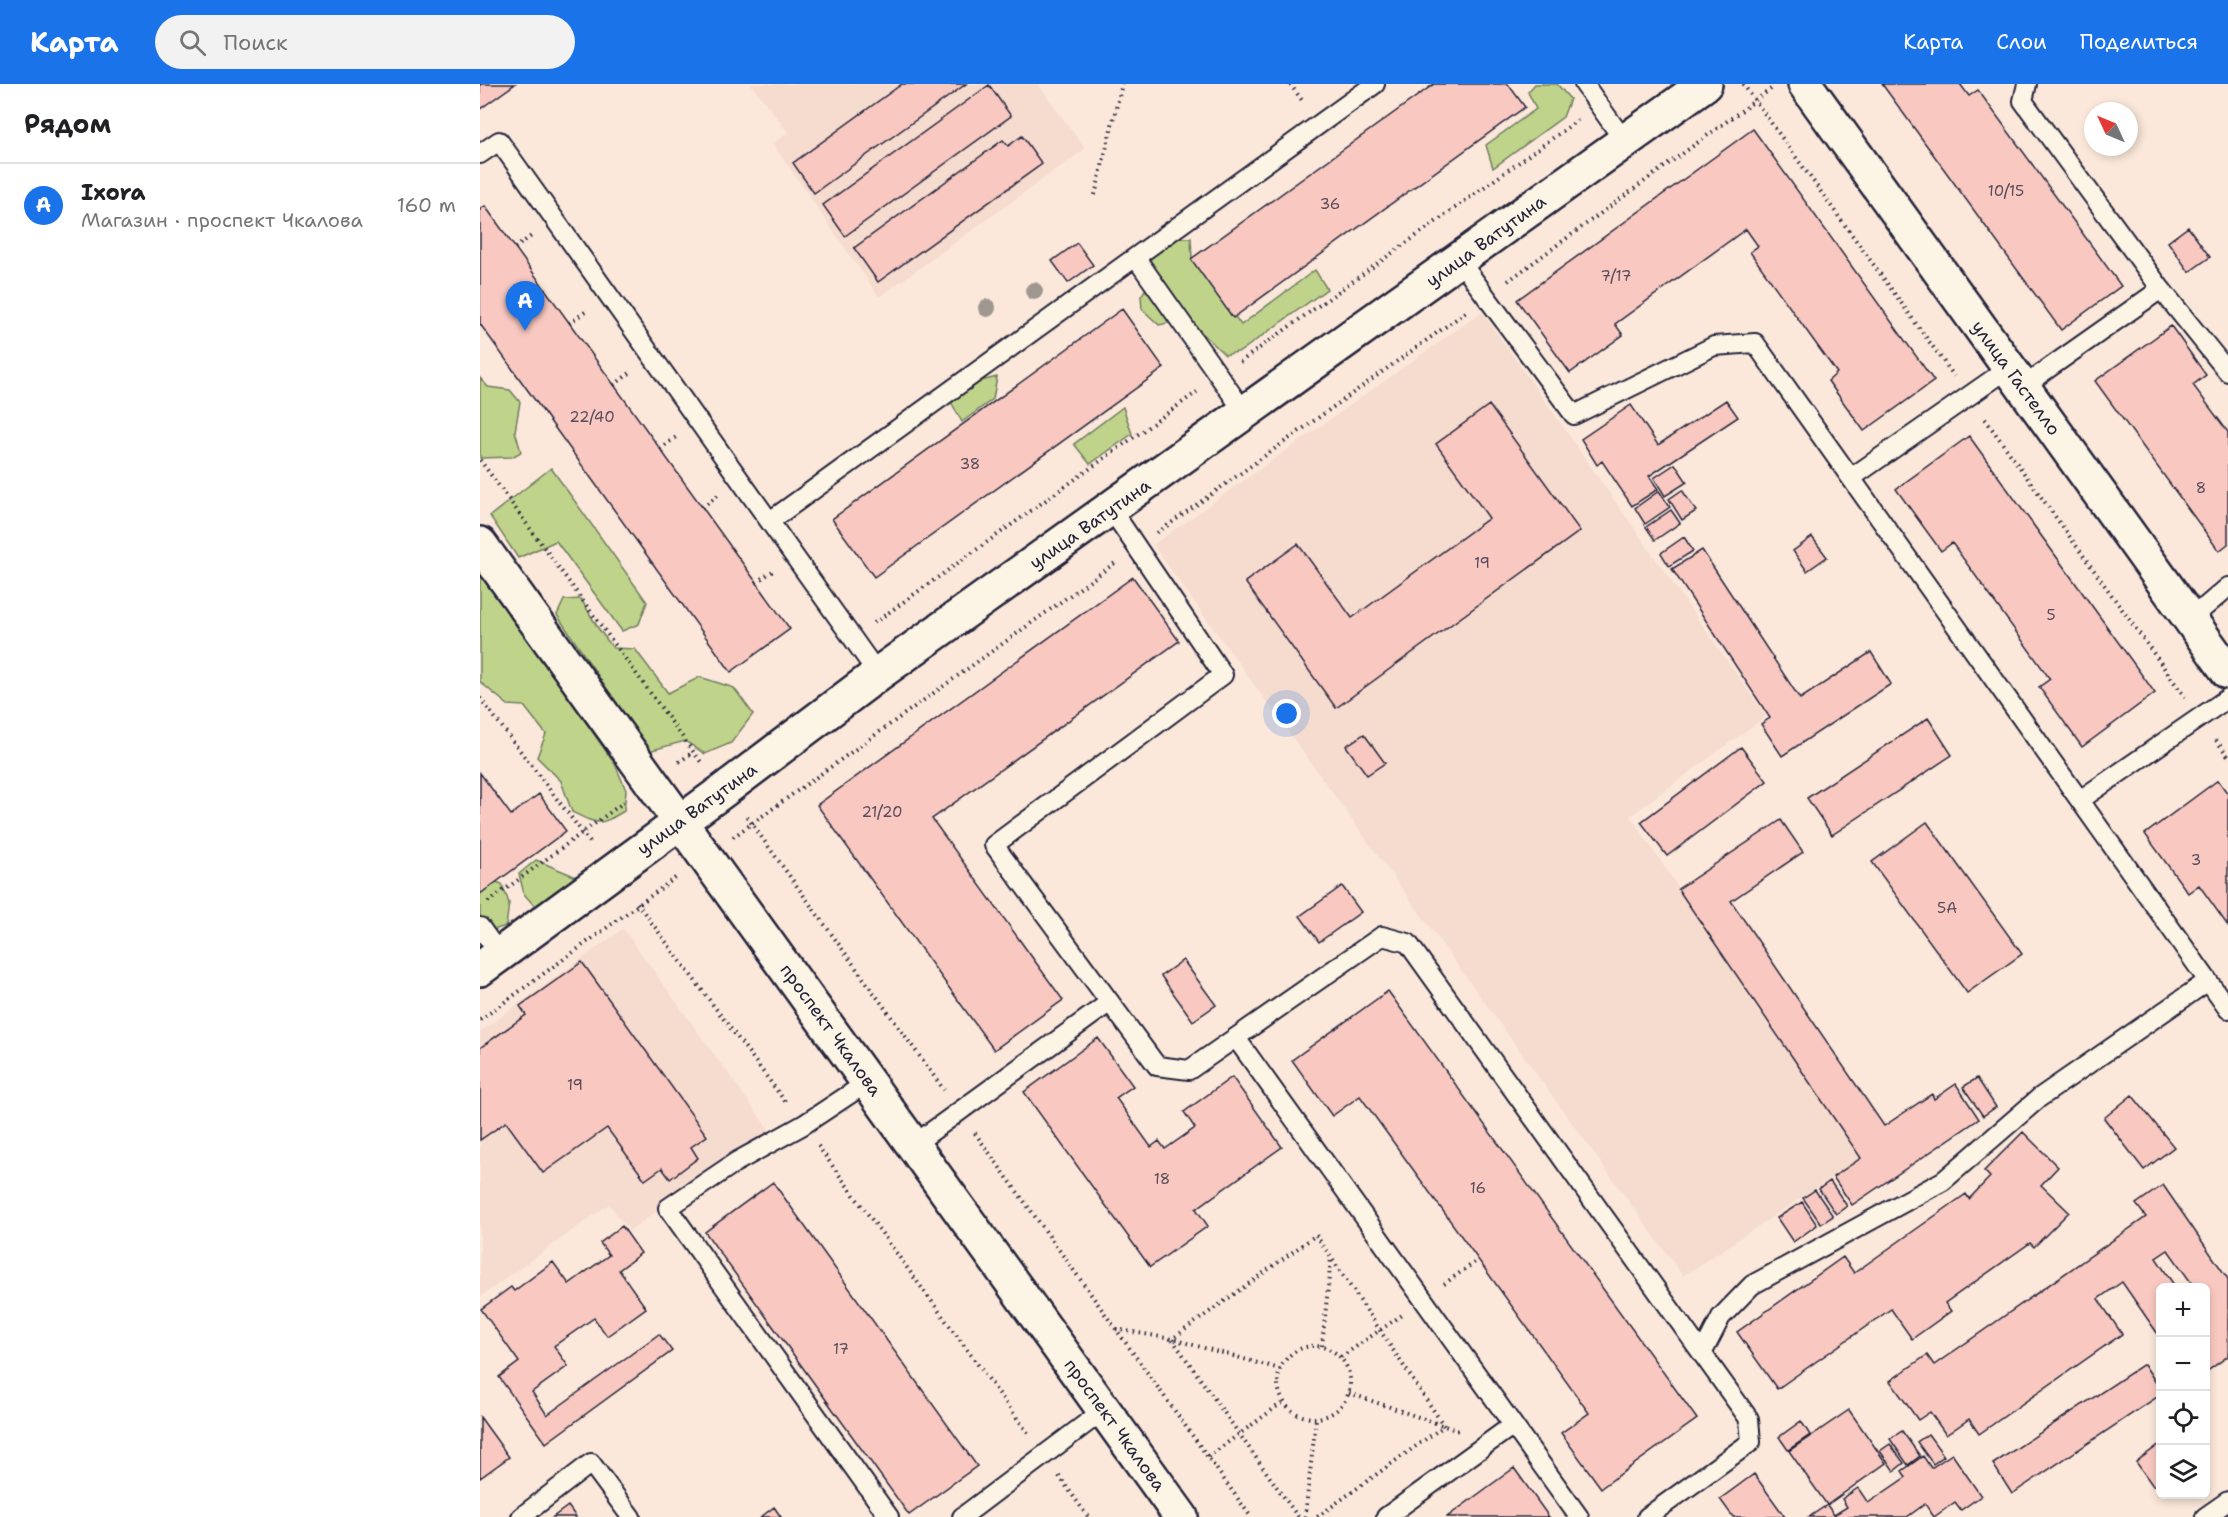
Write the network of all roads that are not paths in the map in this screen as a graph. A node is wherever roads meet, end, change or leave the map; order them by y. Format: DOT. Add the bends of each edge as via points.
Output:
graph roads {
  1 [pos="1374,84"];
  2 [pos="1584,84"];
  3 [pos="1705,84"];
  4 [pos="1804,84"];
  5 [pos="2027,84"];
  6 [pos="1625,142"];
  7 [pos="480,154"];
  8 [pos="1136,258"];
  9 [pos="1459,260"];
  10 [pos="2161,289"];
  11 [pos="2228,372"];
  12 [pos="2016,378"];
  13 [pos="1245,413"];
  14 [pos="1851,478"];
  15 [pos="1111,509"];
  16 [pos="770,521"];
  17 [pos="480,544"];
  18 [pos="2228,586"];
  19 [pos="2188,616"];
  20 [pos="2228,672"];
  21 [pos="878,674"];
  22 [pos="2228,698"];
  23 [pos="2080,800"];
  24 [pos="680,822"];
  25 [pos="480,927"];
  26 [pos="490,962"];
  27 [pos="2208,981"];
  28 [pos="1110,1002"];
  29 [pos="2228,1009"];
  30 [pos="1236,1038"];
  31 [pos="868,1082"];
  32 [pos="913,1145"];
  33 [pos="1702,1354"];
  34 [pos="1104,1410"];
  35 [pos="1513,1425"];
  36 [pos="2228,1501"];
  37 [pos="521,1517"];
  38 [pos="631,1517"];
  39 [pos="889,1517"];
  40 [pos="962,1517"];
  41 [pos="1181,1517"];
  42 [pos="1386,1517"];
  43 [pos="1579,1517"];
  44 [pos="1647,1517"];
  45 [pos="2205,1517"];
  1 -- 8 [label="lane"];
  2 -- 6 [label="lane"];
  3 -- 6 [label="street, улица Ватутина"];
  4 -- 12 [label="street, улица Гастелло"];
  5 -- 10 [label="lane" via="2023,101"];
  6 -- 9 [label="street, улица Ватутина"];
  7 -- 16 [label="lane" via="499,141"];
  8 -- 13 [label="lane"];
  8 -- 16 [label="lane"];
  9 -- 13 [label="street, улица Ватутина"];
  9 -- 14 [label="lane" via="1574,415 1714,346 1755,343"];
  10 -- 11 [label="lane"];
  10 -- 12 [label="lane" via="2039,375"];
  12 -- 14 [label="lane" via="1969,397"];
  12 -- 19 [label="street, улица Гастелло"];
  13 -- 15 [label="street, улица Ватутина"];
  14 -- 23 [label="lane"];
  15 -- 21 [label="street, улица Ватутина"];
  15 -- 28 [label="lane" via="1223,675 994,845"];
  16 -- 21 [label="lane"];
  17 -- 24 [label="street, проспект Чкалова"];
  18 -- 19 [label="lane"];
  19 -- 20 [label="street, улица Гастелло"];
  21 -- 24 [label="street, улица Ватутина"];
  22 -- 23 [label="lane"];
  23 -- 27 [label="lane"];
  24 -- 26 [label="street, улица Ватутина"];
  24 -- 31 [label="street, проспект Чкалова"];
  25 -- 26 [label="lane"];
  27 -- 29 [label="lane"];
  27 -- 33 [label="lane" via="2039,1098 1943,1181 1752,1285 1721,1317"];
  28 -- 30 [label="lane" via="1157,1066 1189,1070"];
  28 -- 32 [label="lane"];
  30 -- 33 [label="lane" via="1382,936 1408,943"];
  30 -- 35 [label="lane"];
  31 -- 32 [label="street, проспект Чкалова"];
  31 -- 39 [label="lane" via="803,1125 736,1161 668,1208"];
  32 -- 34 [label="street, проспект Чкалова"];
  33 -- 44 [label="lane" via="1749,1419 1751,1442"];
  34 -- 40 [label="lane"];
  34 -- 41 [label="street, проспект Чкалова"];
  35 -- 42 [label="lane"];
  35 -- 43 [label="lane"];
  36 -- 45 [label="lane"];
  37 -- 38 [label="lane" via="591,1463"];
}
